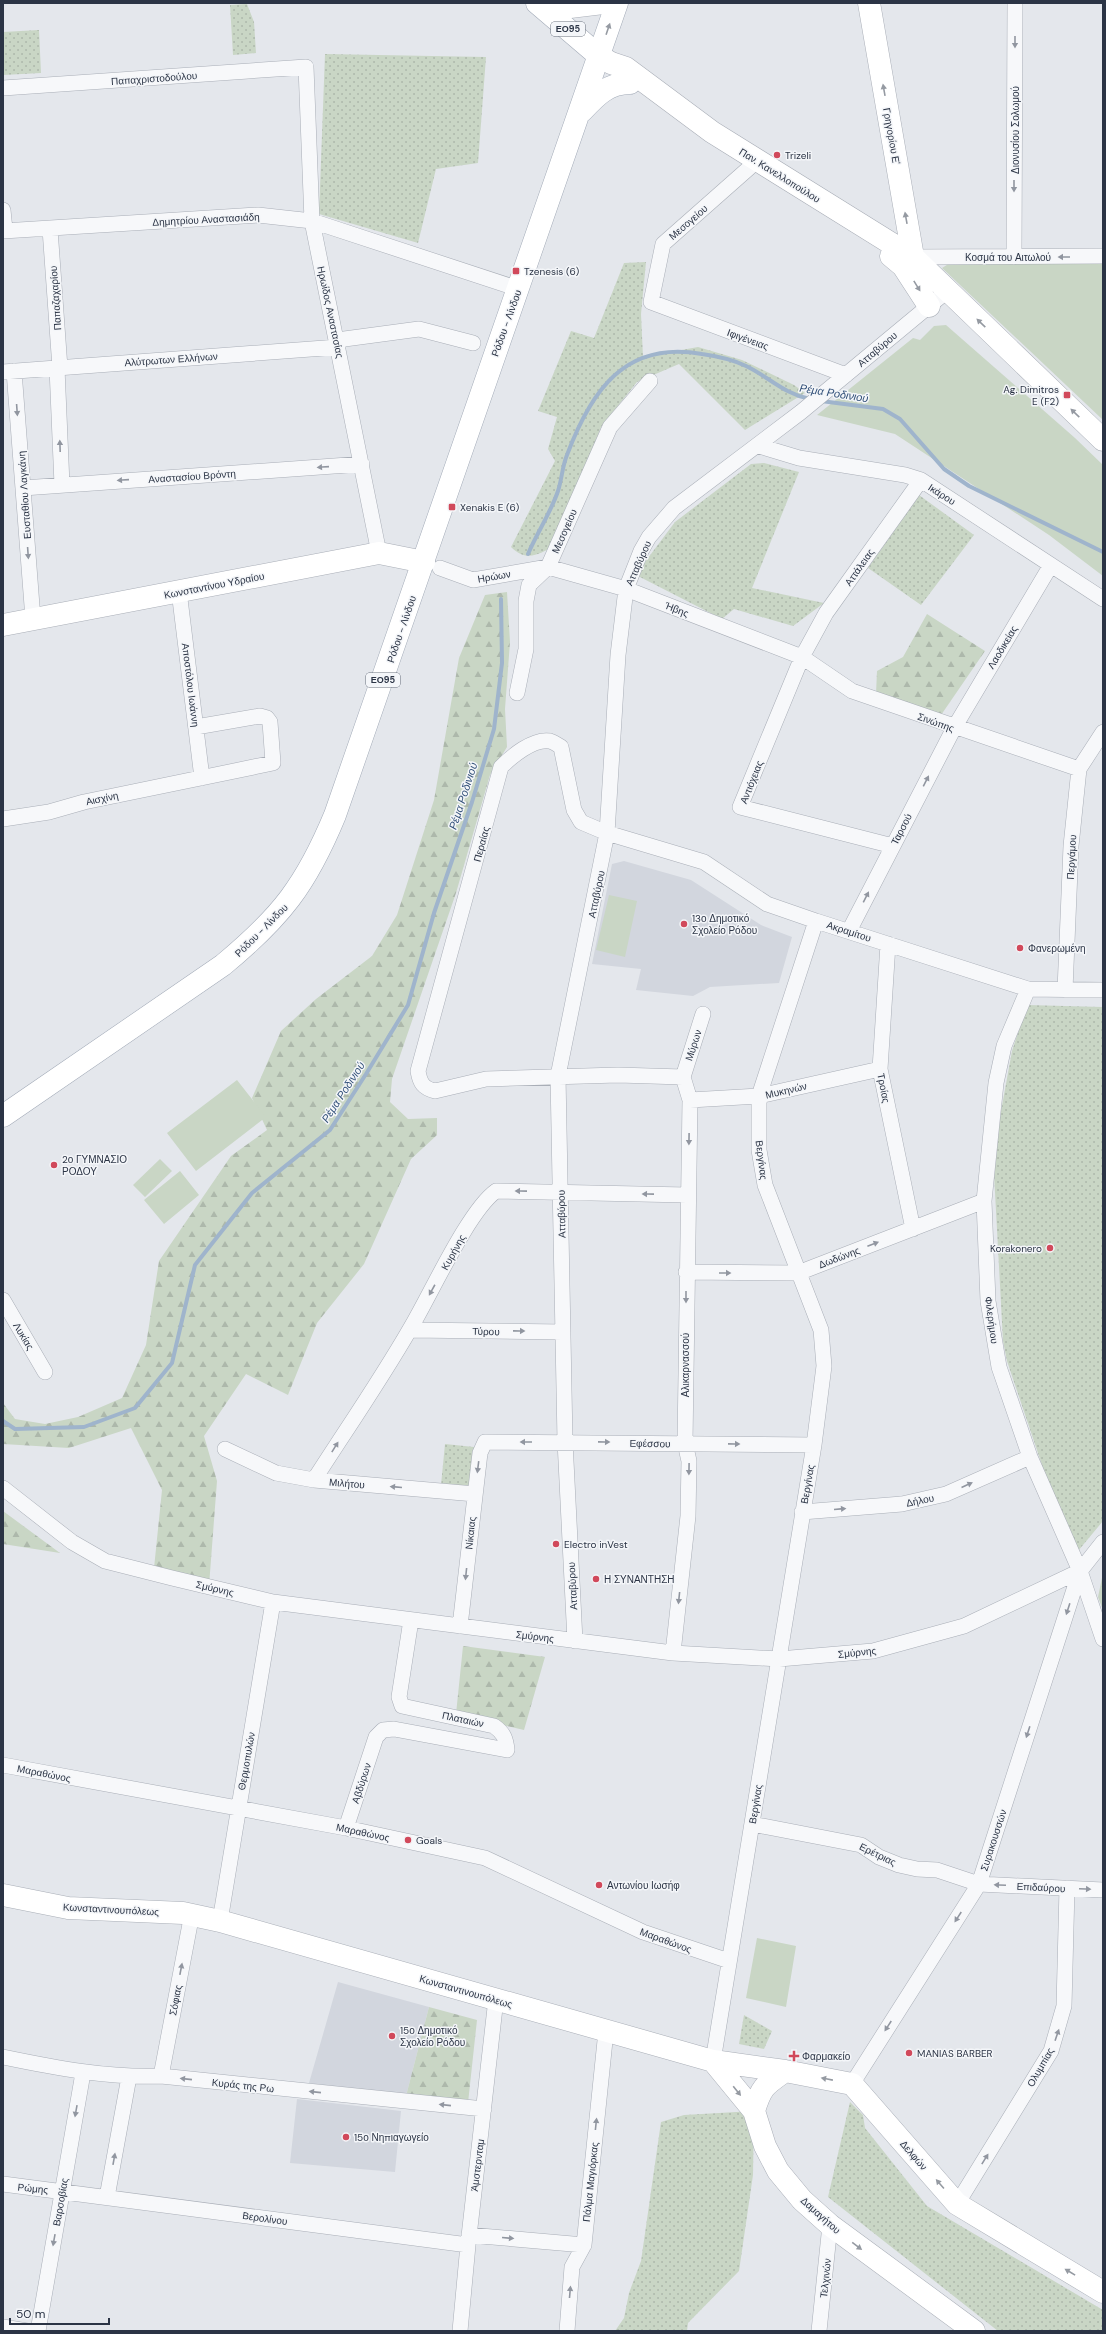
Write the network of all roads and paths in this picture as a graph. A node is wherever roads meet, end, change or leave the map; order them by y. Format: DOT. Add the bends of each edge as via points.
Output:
graph roads {
  1 [pos="538,3"];
  2 [pos="603,3"];
  3 [pos="617,3"];
  4 [pos="870,3"];
  5 [pos="1015,3"];
  6 [pos="605,59"];
  7 [pos="306,67"];
  8 [pos="630,83"];
  9 [pos="3,88"];
  10 [pos="579,113"];
  11 [pos="752,164"];
  12 [pos="3,210"];
  13 [pos="312,221"];
  14 [pos="50,229"];
  15 [pos="4,231"];
  16 [pos="1103,256"];
  17 [pos="1014,257"];
  18 [pos="908,261"];
  19 [pos="519,288"];
  20 [pos="947,291"];
  21 [pos="651,302"];
  22 [pos="929,306"];
  23 [pos="473,343"];
  24 [pos="337,344"];
  25 [pos="58,368"];
  26 [pos="9,371"];
  27 [pos="846,375"];
  28 [pos="650,381"];
  29 [pos="1103,440"];
  30 [pos="759,446"];
  31 [pos="362,464"];
  32 [pos="921,480"];
  33 [pos="62,485"];
  34 [pos="23,488"];
  35 [pos="379,554"];
  36 [pos="432,565"];
  37 [pos="1051,565"];
  38 [pos="548,567"];
  39 [pos="626,589"];
  40 [pos="179,591"];
  41 [pos="1103,599"];
  42 [pos="33,619"];
  43 [pos="3,625"];
  44 [pos="802,657"];
  45 [pos="517,693"];
  46 [pos="196,727"];
  47 [pos="954,728"];
  48 [pos="1103,732"];
  49 [pos="1079,769"];
  50 [pos="202,778"];
  51 [pos="3,819"];
  52 [pos="608,833"];
  53 [pos="893,846"];
  54 [pos="816,921"];
  55 [pos="849,931"];
  56 [pos="888,944"];
  57 [pos="1028,989"];
  58 [pos="1065,990"];
  59 [pos="1103,990"];
  60 [pos="703,1014"];
  61 [pos="880,1069"];
  62 [pos="558,1076"];
  63 [pos="683,1077"];
  64 [pos="759,1096"];
  65 [pos="690,1100"];
  66 [pos="3,1116"];
  67 [pos="560,1192"];
  68 [pos="688,1194"];
  69 [pos="984,1201"];
  70 [pos="913,1229"];
  71 [pos="686,1272"];
  72 [pos="798,1273"];
  73 [pos="3,1300"];
  74 [pos="410,1330"];
  75 [pos="563,1332"];
  76 [pos="45,1372"];
  77 [pos="485,1442"];
  78 [pos="565,1442"];
  79 [pos="685,1443"];
  80 [pos="814,1445"];
  81 [pos="225,1449"];
  82 [pos="1030,1457"];
  83 [pos="314,1480"];
  84 [pos="3,1488"];
  85 [pos="475,1494"];
  86 [pos="802,1512"];
  87 [pos="1103,1542"];
  88 [pos="1080,1571"];
  89 [pos="273,1602"];
  90 [pos="412,1620"];
  91 [pos="460,1626"];
  92 [pos="1103,1639"];
  93 [pos="575,1641"];
  94 [pos="672,1653"];
  95 [pos="779,1659"];
  96 [pos="376,1737"];
  97 [pos="3,1765"];
  98 [pos="238,1809"];
  99 [pos="752,1824"];
  100 [pos="346,1828"];
  101 [pos="979,1884"];
  102 [pos="1067,1888"];
  103 [pos="1103,1890"];
  104 [pos="3,1895"];
  105 [pos="3,1906"];
  106 [pos="220,1921"];
  107 [pos="190,1924"];
  108 [pos="729,1961"];
  109 [pos="496,1999"];
  110 [pos="606,2031"];
  111 [pos="3,2056"];
  112 [pos="712,2061"];
  113 [pos="785,2071"];
  114 [pos="82,2073"];
  115 [pos="161,2076"];
  116 [pos="130,2077"];
  117 [pos="852,2084"];
  118 [pos="484,2109"];
  119 [pos="754,2111"];
  120 [pos="3,2184"];
  121 [pos="62,2191"];
  122 [pos="107,2197"];
  123 [pos="957,2204"];
  124 [pos="830,2225"];
  125 [pos="468,2240"];
  126 [pos="584,2245"];
  127 [pos="1103,2292"];
  128 [pos="3,2327"];
  129 [pos="27,2331"];
  130 [pos="38,2331"];
  131 [pos="460,2331"];
  132 [pos="567,2331"];
  133 [pos="819,2331"];
  134 [pos="974,2331"];
  1 -- 2 [label="main road" via="570,7"];
  1 -- 6 [label="main road, ΕΟ95"];
  6 -- 3 [label="main road, ΕΟ95, one-way"];
  18 -- 4 [label="main road, Γρηγορίου Ε', one-way"];
  5 -- 17 [label="street, Διονυσίου Σολωμού, one-way"];
  6 -- 8 [label="main road, Παν. Κανελλοπούλου"];
  6 -- 10 [label="main road, Ρόδου - Λίνδου / ΕΟ95"];
  6 -- 11 [label="main road, Παν. Κανελλοπούλου" via="626,68"];
  7 -- 9 [label="street, Παπαχριστοδούλου"];
  7 -- 13 [label="street, Ηρωίδος Αναστασίας"];
  8 -- 10 [label="main road" via="610,86"];
  8 -- 11 [label="main road, Παν. Κανελλοπούλου" via="669,114"];
  10 -- 19 [label="main road, Ρόδου - Λίνδου / ΕΟ95"];
  11 -- 18 [label="main road, Παν. Κανελλοπούλου" via="866,239"];
  11 -- 21 [label="street, Μεσογείου" via="664,244"];
  12 -- 15 [label="street"];
  13 -- 14 [label="street, Δημητρίου Αναστασιάδη" via="258,215"];
  13 -- 19 [label="street, Δημητρίου Αναστασιάδη"];
  13 -- 24 [label="street, Ηρωίδος Αναστασίας"];
  14 -- 15 [label="street, Δημητρίου Αναστασιάδη"];
  14 -- 25 [label="street, Παπαζαχαρίου"];
  16 -- 17 [label="street, Κοσμά του Αιτωλού, one-way"];
  17 -- 18 [label="street, Κοσμά του Αιτωλού"];
  18 -- 20 [label="main road, Παν. Κανελλοπούλου"];
  18 -- 22 [label="main road, Παν. Κανελλοπούλου, one-way"];
  19 -- 36 [label="main road, Ρόδου - Λίνδου / ΕΟ95"];
  20 -- 22 [label="street, Ατταβύρου"];
  29 -- 20 [label="main road, one-way"];
  21 -- 27 [label="street, Ιφιγένειας"];
  22 -- 27 [label="street, Ατταβύρου"];
  23 -- 24 [label="street, Αλύτρωτων Ελλήνων" via="419,329"];
  24 -- 25 [label="street, Αλύτρωτων Ελλήνων"];
  24 -- 31 [label="street, Ηρωίδος Αναστασίας"];
  25 -- 26 [label="street, Αλύτρωτων Ελλήνων"];
  33 -- 25 [label="street, Παπαζαχαρίου, one-way"];
  26 -- 34 [label="street, Ευσταθίου Λαγκάνη, one-way"];
  27 -- 30 [label="street, Ατταβύρου"];
  28 -- 38 [label="street, Μεσογείου" via="610,427"];
  30 -- 32 [label="street, Ικάρου" via="799,458 905,475"];
  30 -- 39 [label="street, Ατταβύρου" via="674,508 641,551"];
  31 -- 33 [label="street, Αναστασίου Βρόντη, one-way"];
  31 -- 35 [label="street, Ηρωίδος Αναστασίας"];
  32 -- 37 [label="street, Ικάρου"];
  32 -- 44 [label="street, Αττάλειας" via="826,613"];
  33 -- 34 [label="street, Αναστασίου Βρόντη"];
  34 -- 42 [label="street, Ευσταθίου Λαγκάνη, one-way"];
  35 -- 36 [label="main road, Κωνσταντίνου Υδραίου"];
  35 -- 40 [label="main road, Κωνσταντίνου Υδραίου"];
  36 -- 38 [label="street, Ηρώων" via="473,580"];
  36 -- 66 [label="main road, Ρόδου - Λίνδου / ΕΟ95" via="335,815 318,854 291,900 250,943 224,965"];
  37 -- 41 [label="street, Ικάρου"];
  37 -- 47 [label="street, Λαοδικείας"];
  38 -- 39 [label="street, Ήβης"];
  38 -- 45 [label="street, Μεσογείου" via="529,585 526,601 526,649"];
  39 -- 44 [label="street, Ήβης"];
  39 -- 52 [label="street, Ατταβύρου" via="618,655"];
  40 -- 42 [label="main road, Κωνσταντίνου Υδραίου"];
  40 -- 46 [label="street, Αποστόλου Ιωάννη"];
  42 -- 43 [label="main road, Κωνσταντίνου Υδραίου"];
  44 -- 47 [label="street, Σινώπης" via="852,691"];
  44 -- 53 [label="street, Αντιόχειας" via="740,808"];
  46 -- 50 [label="street, Αποστόλου Ιωάννη"];
  46 -- 50 [label="street, Αισχίνη" via="260,716 270,722 273,763"];
  47 -- 49 [label="street, Σινώπης"];
  53 -- 47 [label="street, Ταρσού, one-way"];
  48 -- 49 [label="street, Περγάμου"];
  49 -- 58 [label="street, Περγάμου" via="1071,846"];
  50 -- 51 [label="street, Αισχίνη" via="84,802 49,812"];
  52 -- 54 [label="street, Ακραμίτου" via="704,862 767,904"];
  52 -- 62 [label="street, Ατταβύρου"];
  52 -- 62 [label="street, Περαίας" via="581,822 574,810 561,747 550,741 538,743 515,753 501,768 418,1071 420,1082 426,1089 435,1091 486,1079"];
  55 -- 53 [label="street, Ταρσού, one-way"];
  54 -- 55 [label="street, Ακραμίτου"];
  54 -- 64 [label="street, Βεργίνας"];
  55 -- 56 [label="street, Ακραμίτου"];
  56 -- 57 [label="street, Ακραμίτου"];
  56 -- 61 [label="street, Τροίας"];
  57 -- 58 [label="street, Ακραμίτου"];
  57 -- 69 [label="street, Φιλερήμου" via="1004,1046 996,1083"];
  58 -- 59 [label="street, Ακραμίτου"];
  60 -- 63 [label="street, Μύρων"];
  61 -- 64 [label="street, Μυκηνών"];
  61 -- 70 [label="street, Τροίας"];
  62 -- 63 [label="street"];
  62 -- 67 [label="street, Ατταβύρου"];
  63 -- 65 [label="street, Αλικαρνασσού"];
  64 -- 65 [label="street, Μυκηνών"];
  64 -- 72 [label="street, Βεργίνας" via="759,1150 765,1186"];
  65 -- 68 [label="street, Αλικαρνασσού, one-way"];
  68 -- 67 [label="street, Κυρήνης, one-way"];
  67 -- 74 [label="street, Κυρήνης, one-way" via="496,1191 487,1198"];
  67 -- 75 [label="street, Ατταβύρου"];
  68 -- 71 [label="street, Αλικαρνασσού"];
  69 -- 70 [label="street, Δωδώνης"];
  69 -- 82 [label="street, Φιλερήμου" via="988,1301 999,1367"];
  72 -- 70 [label="street, Δωδώνης, one-way"];
  71 -- 72 [label="street, Δωδώνης, one-way"];
  71 -- 79 [label="street, Αλικαρνασσού, one-way"];
  72 -- 80 [label="street, Βεργίνας" via="821,1330 824,1366"];
  73 -- 76 [label="street, Λυκίας"];
  74 -- 75 [label="street, Τύρου, one-way"];
  83 -- 74 [label="street, Κυρήνης, one-way"];
  75 -- 78 [label="street, Ατταβύρου"];
  78 -- 77 [label="street, Εφέσσου, one-way"];
  77 -- 85 [label="street, Νίκαιας, one-way" via="480,1453"];
  78 -- 79 [label="street, Εφέσσου, one-way"];
  78 -- 93 [label="street, Ατταβύρου"];
  79 -- 80 [label="street, Εφέσσου, one-way"];
  79 -- 94 [label="street, Αλικαρνασσού, one-way" via="689,1461 688,1516"];
  80 -- 86 [label="street, Βεργίνας"];
  81 -- 83 [label="street, Μιλήτου" via="276,1473"];
  86 -- 82 [label="street, Δήλου, one-way" via="902,1504 946,1494"];
  82 -- 88 [label="street, Φιλερήμου"];
  85 -- 83 [label="street, Μιλήτου, one-way"];
  84 -- 89 [label="street, Σμύρνης" via="72,1542 106,1561"];
  85 -- 91 [label="street, Νίκαιας, one-way"];
  86 -- 95 [label="street, Βεργίνας"];
  87 -- 88 [label="street"];
  88 -- 92 [label="street, Φιλερήμου"];
  88 -- 95 [label="street, Σμύρνης" via="964,1626 873,1652"];
  88 -- 101 [label="street, Συρακουσσών, one-way"];
  89 -- 90 [label="street, Σμύρνης"];
  89 -- 98 [label="street, Θερμοπυλών"];
  90 -- 91 [label="street, Σμύρνης"];
  90 -- 96 [label="street, Πλαταιών" via="399,1697 402,1706 494,1726 502,1731 506,1738 507,1750 394,1729 383,1730"];
  91 -- 93 [label="street, Σμύρνης"];
  93 -- 94 [label="street, Σμύρνης"];
  94 -- 95 [label="street, Σμύρνης"];
  95 -- 99 [label="street, Βεργίνας"];
  96 -- 100 [label="street, Αβδύρων"];
  97 -- 98 [label="street, Μαραθώνος"];
  98 -- 100 [label="street, Μαραθώνος"];
  98 -- 106 [label="street, Θερμοπυλών"];
  99 -- 101 [label="street, Ερέτριας" via="861,1844 879,1857 899,1864 917,1869 937,1870"];
  99 -- 108 [label="street, Βεργίνας"];
  100 -- 108 [label="street, Μαραθώνος" via="485,1858 643,1932"];
  102 -- 101 [label="street, Επιδαύρου, one-way"];
  101 -- 117 [label="street, Συρακουσσών, one-way"];
  102 -- 103 [label="street, Επιδαύρου, one-way"];
  123 -- 102 [label="street, Ολυμπίας, one-way" via="1051,2051 1064,2006"];
  104 -- 106 [label="main road, Κωνσταντινουπόλεως" via="68,1908 183,1913"];
  105 -- 107 [label="main road, Κωνσταντινουπόλεως" via="78,1919"];
  106 -- 107 [label="main road, Κωνσταντινουπόλεως"];
  106 -- 109 [label="main road, Κωνσταντινουπόλεως"];
  115 -- 107 [label="street, Σόφιας, one-way"];
  108 -- 112 [label="street, Βεργίνας"];
  109 -- 110 [label="main road, Κωνσταντινουπόλεως"];
  109 -- 118 [label="street, Άμστερνταμ"];
  110 -- 112 [label="main road, Κωνσταντινουπόλεως"];
  126 -- 110 [label="street, Πάλμα Μαγιόρκας, one-way"];
  111 -- 114 [label="street, Κυράς της Ρω"];
  112 -- 113 [label="main road"];
  112 -- 119 [label="main road, Δαμαγήτου, one-way"];
  117 -- 113 [label="main road, one-way"];
  113 -- 119 [label="main road" via="766,2084 760,2092"];
  114 -- 116 [label="street, Κυράς της Ρω"];
  114 -- 121 [label="street, Βαρσοβίας, one-way"];
  115 -- 116 [label="street, Κυράς της Ρω"];
  118 -- 115 [label="street, Κυράς της Ρω, one-way"];
  122 -- 116 [label="street, one-way"];
  123 -- 117 [label="main road, Δελφών, one-way"];
  118 -- 125 [label="street, Άμστερνταμ"];
  119 -- 124 [label="main road, Δαμαγήτου" via="778,2171 802,2200"];
  120 -- 121 [label="street, Ρώμης"];
  121 -- 122 [label="street, Βερολίνου"];
  121 -- 130 [label="street, Βαρσοβίας, one-way"];
  122 -- 125 [label="street, Βερολίνου"];
  127 -- 123 [label="main road, Δελφών, one-way"];
  124 -- 133 [label="street, Τελχινών"];
  124 -- 134 [label="main road, Δαμαγήτου, one-way"];
  125 -- 126 [label="street, Βερολίνου, one-way"];
  125 -- 131 [label="street, Άμστερνταμ"];
  132 -- 126 [label="street, Πάλμα Μαγιόρκας, one-way" via="572,2267"];
  128 -- 129 [label="street"];
}
